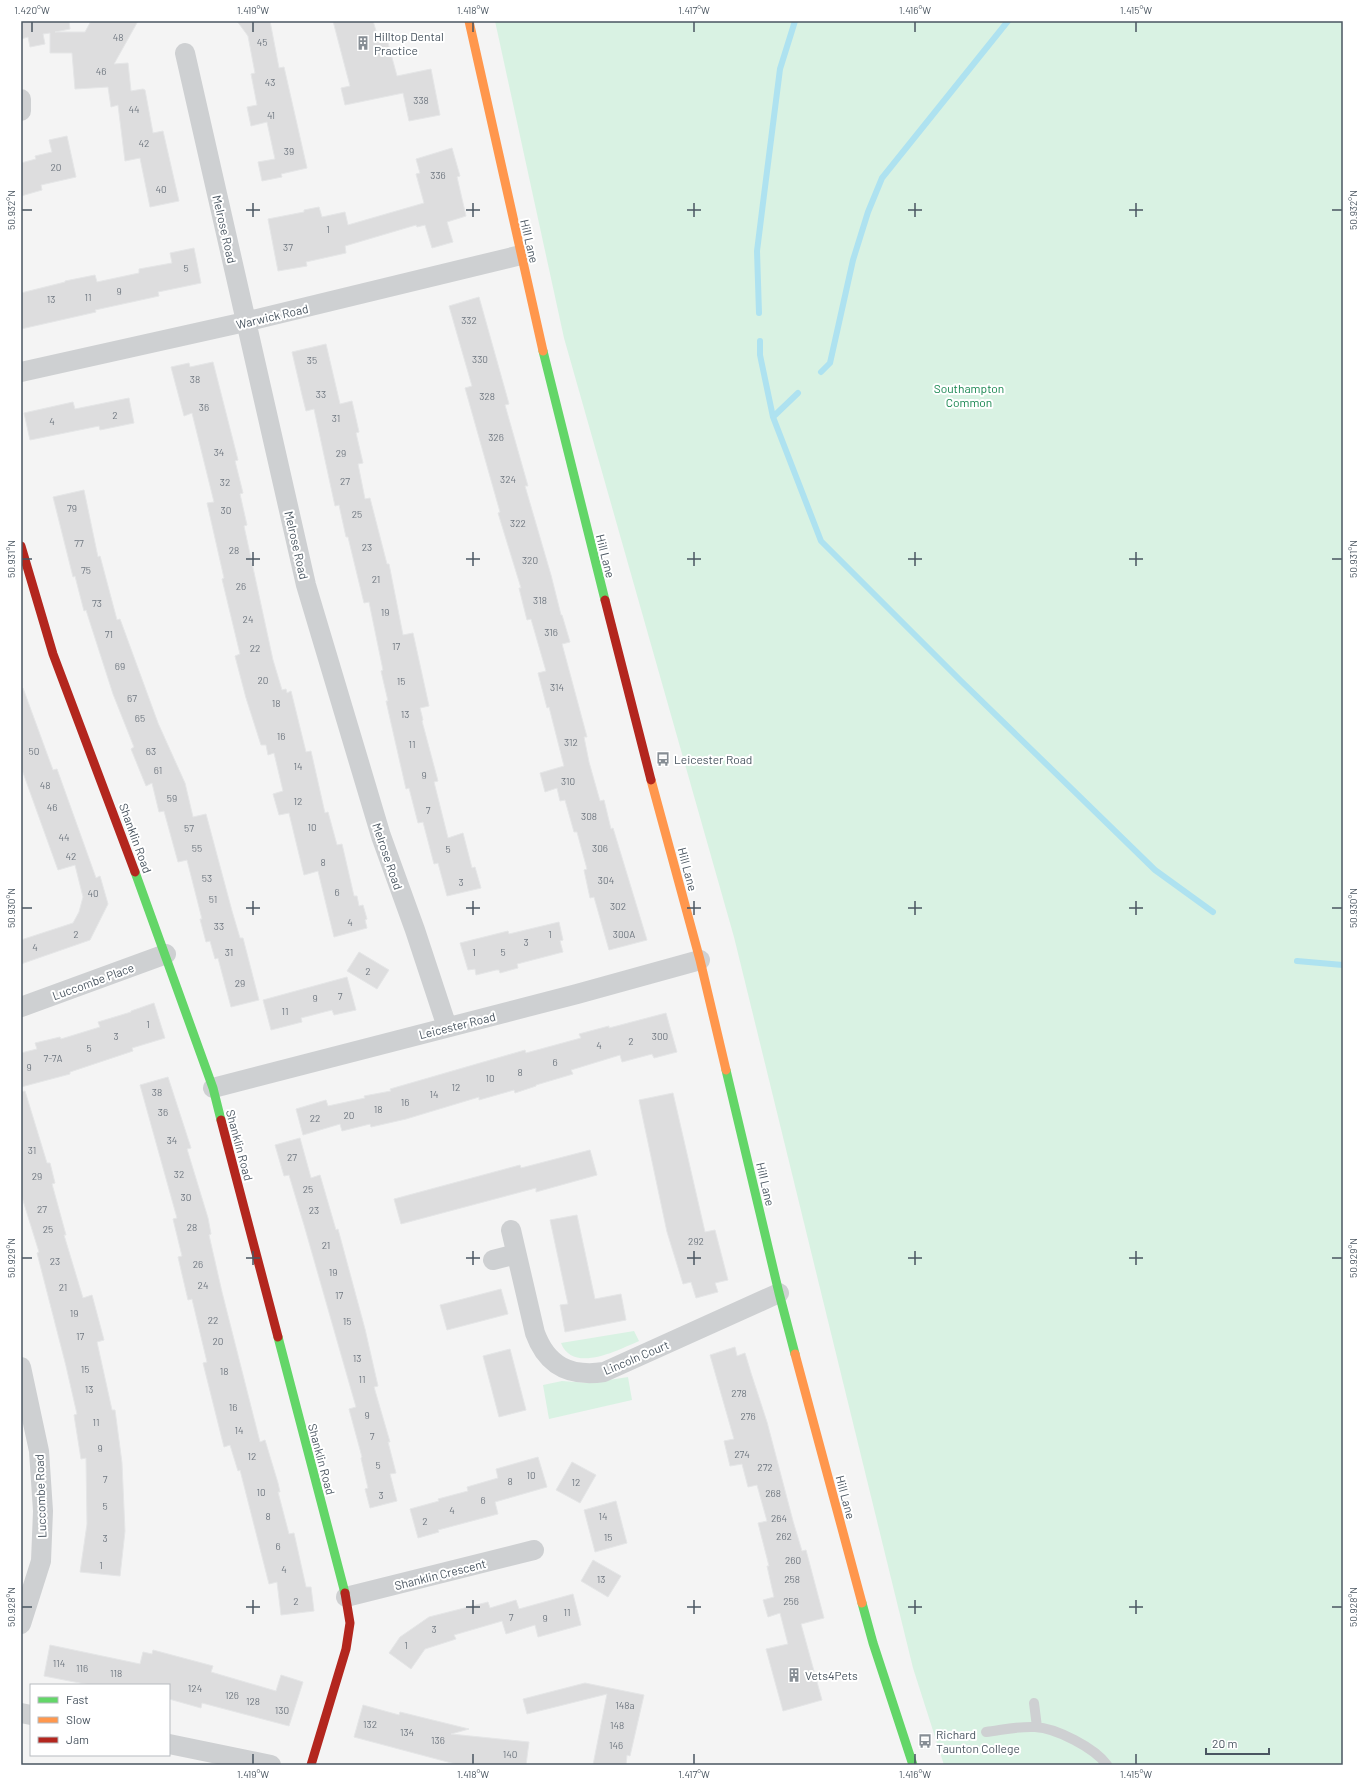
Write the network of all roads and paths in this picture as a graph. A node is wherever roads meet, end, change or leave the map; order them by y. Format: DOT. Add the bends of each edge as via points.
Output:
graph roads {
  1 [pos="469,21"];
  2 [pos="185,53"];
  3 [pos="21,99"];
  4 [pos="21,111"];
  5 [pos="521,255"];
  6 [pos="246,322"];
  7 [pos="21,372"];
  8 [pos="21,546"];
  9 [pos="166,954"];
  10 [pos="700,960"];
  11 [pos="21,1007"];
  12 [pos="447,1027"];
  13 [pos="213,1088"];
  14 [pos="511,1230"];
  15 [pos="516,1254"];
  16 [pos="493,1260"];
  17 [pos="780,1293"];
  18 [pos="21,1367"];
  19 [pos="534,1550"];
  20 [pos="346,1597"];
  21 [pos="21,1624"];
  22 [pos="1034,1703"];
  23 [pos="1037,1727"];
  24 [pos="986,1732"];
  25 [pos="170,1744"];
  26 [pos="271,1765"];
  27 [pos="311,1765"];
  28 [pos="913,1765"];
  29 [pos="1107,1765"];
  1 -- 5 [label="street, Hill Lane"];
  2 -- 6 [label="street, Melrose Road"];
  3 -- 4 [label="street"];
  5 -- 6 [label="street, Warwick Road"];
  5 -- 10 [label="street, Hill Lane" via="638,730"];
  6 -- 7 [label="street, Warwick Road"];
  6 -- 12 [label="street, Melrose Road" via="306,585 381,836"];
  8 -- 9 [label="street, Shanklin Road" via="53,654"];
  9 -- 11 [label="street, Luccombe Place"];
  9 -- 13 [label="street, Shanklin Road"];
  10 -- 12 [label="street, Leicester Road"];
  10 -- 17 [label="street, Hill Lane"];
  12 -- 13 [label="street, Leicester Road"];
  13 -- 20 [label="street, Shanklin Road"];
  14 -- 15 [label="street, Lincoln Court"];
  15 -- 16 [label="street"];
  15 -- 17 [label="street, Lincoln Court" via="540,1346 550,1360 560,1367 582,1373 604,1372"];
  17 -- 28 [label="street, Hill Lane" via="873,1643"];
  18 -- 21 [label="street, Luccombe Road" via="39,1451 43,1511 42,1561"];
  19 -- 20 [label="street, Shanklin Crescent"];
  20 -- 27 [label="street, Shanklin Road" via="350,1623 346,1650"];
  22 -- 23 [label="lane"];
  23 -- 24 [label="lane"];
  23 -- 29 [label="lane" via="1083,1744"];
  25 -- 26 [label="street"];
}
